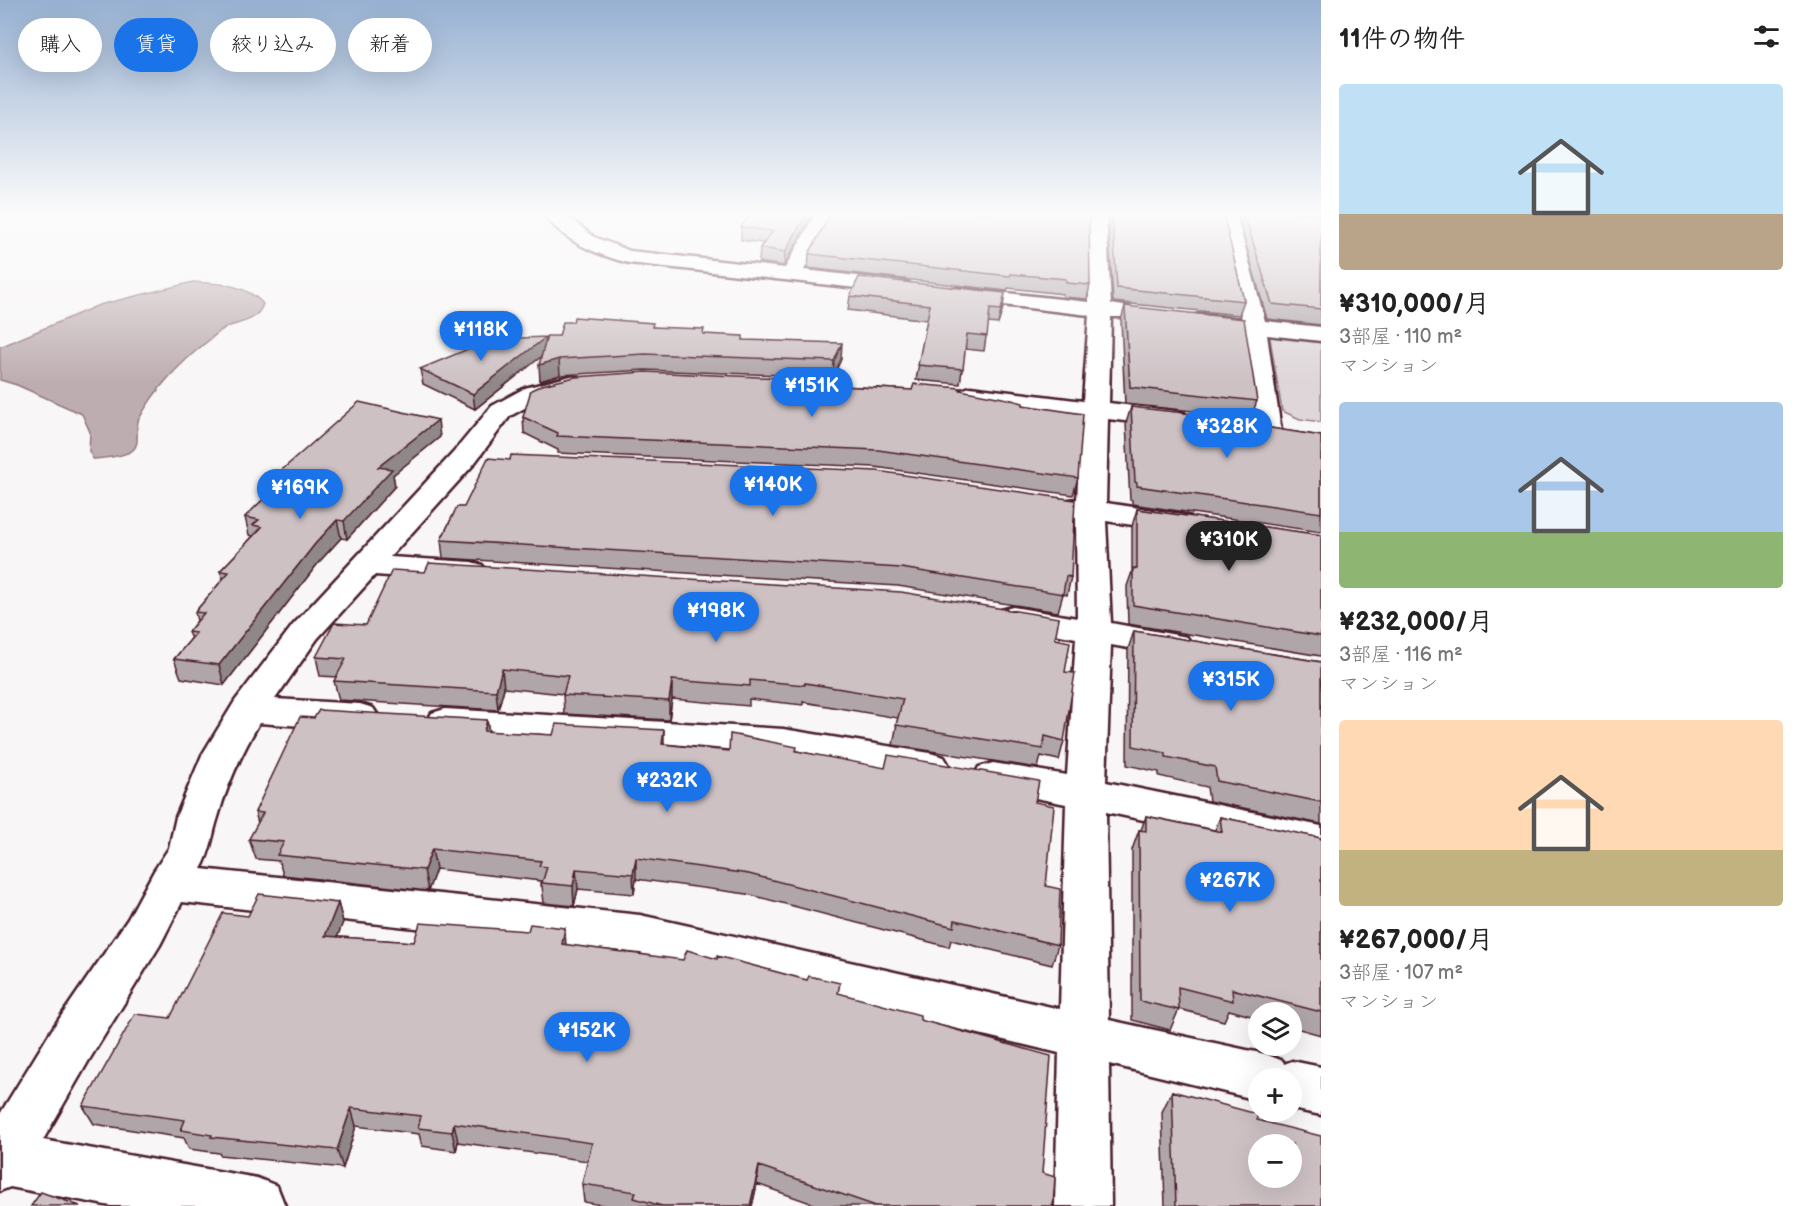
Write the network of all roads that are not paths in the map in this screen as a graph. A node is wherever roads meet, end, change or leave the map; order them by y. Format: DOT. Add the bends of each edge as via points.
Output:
graph roads {
  1 [pos="740,269"];
  2 [pos="794,269"];
  3 [pos="1098,269"];
  4 [pos="1241,269"];
  5 [pos="791,275"];
  6 [pos="919,289"];
  7 [pos="943,292"];
  8 [pos="1100,310"];
  9 [pos="1144,315"];
  10 [pos="1178,318"];
  11 [pos="1256,327"];
  12 [pos="1321,334"];
  13 [pos="594,381"];
  14 [pos="943,392"];
  15 [pos="1097,410"];
  16 [pos="1200,422"];
  17 [pos="1267,430"];
  18 [pos="463,459"];
  19 [pos="498,461"];
  20 [pos="1046,503"];
  21 [pos="1091,510"];
  22 [pos="1206,526"];
  23 [pos="366,565"];
  24 [pos="497,574"];
  25 [pos="979,611"];
  26 [pos="1095,631"];
  27 [pos="1208,650"];
  28 [pos="248,710"];
  29 [pos="1086,793"];
  30 [pos="1321,842"];
  31 [pos="169,883"];
  32 [pos="1083,1036"];
  33 [pos="1248,1074"];
  34 [pos="1302,1086"];
  35 [pos="1321,1091"];
  36 [pos="2,1161"];
  37 [pos="243,1205"];
  38 [pos="1083,1206"];
  1 -- 5 [label="street"];
  2 -- 5 [label="street"];
  3 -- 8 [label="street"];
  4 -- 11 [label="street"];
  5 -- 6 [label="street"];
  7 -- 8 [label="street"];
  8 -- 9 [label="street"];
  8 -- 15 [label="street"];
  10 -- 11 [label="street"];
  11 -- 12 [label="street"];
  11 -- 17 [label="street"];
  13 -- 18 [label="street" via="560,384 516,401 487,426"];
  14 -- 15 [label="street"];
  15 -- 16 [label="street"];
  15 -- 21 [label="street"];
  18 -- 19 [label="street"];
  18 -- 23 [label="street"];
  20 -- 21 [label="street"];
  21 -- 22 [label="street"];
  21 -- 26 [label="street"];
  23 -- 24 [label="street"];
  23 -- 28 [label="street" via="305,632"];
  25 -- 26 [label="street"];
  26 -- 27 [label="street"];
  26 -- 29 [label="street"];
  28 -- 29 [label="street" via="783,742"];
  28 -- 31 [label="street" via="221,755 197,817 189,852"];
  29 -- 30 [label="street"];
  29 -- 32 [label="street"];
  31 -- 32 [label="street" via="640,934"];
  31 -- 36 [label="street" via="144,932 71,1044"];
  32 -- 33 [label="street"];
  32 -- 38 [label="street"];
  34 -- 35 [label="street"];
  36 -- 37 [label="street"];
}
